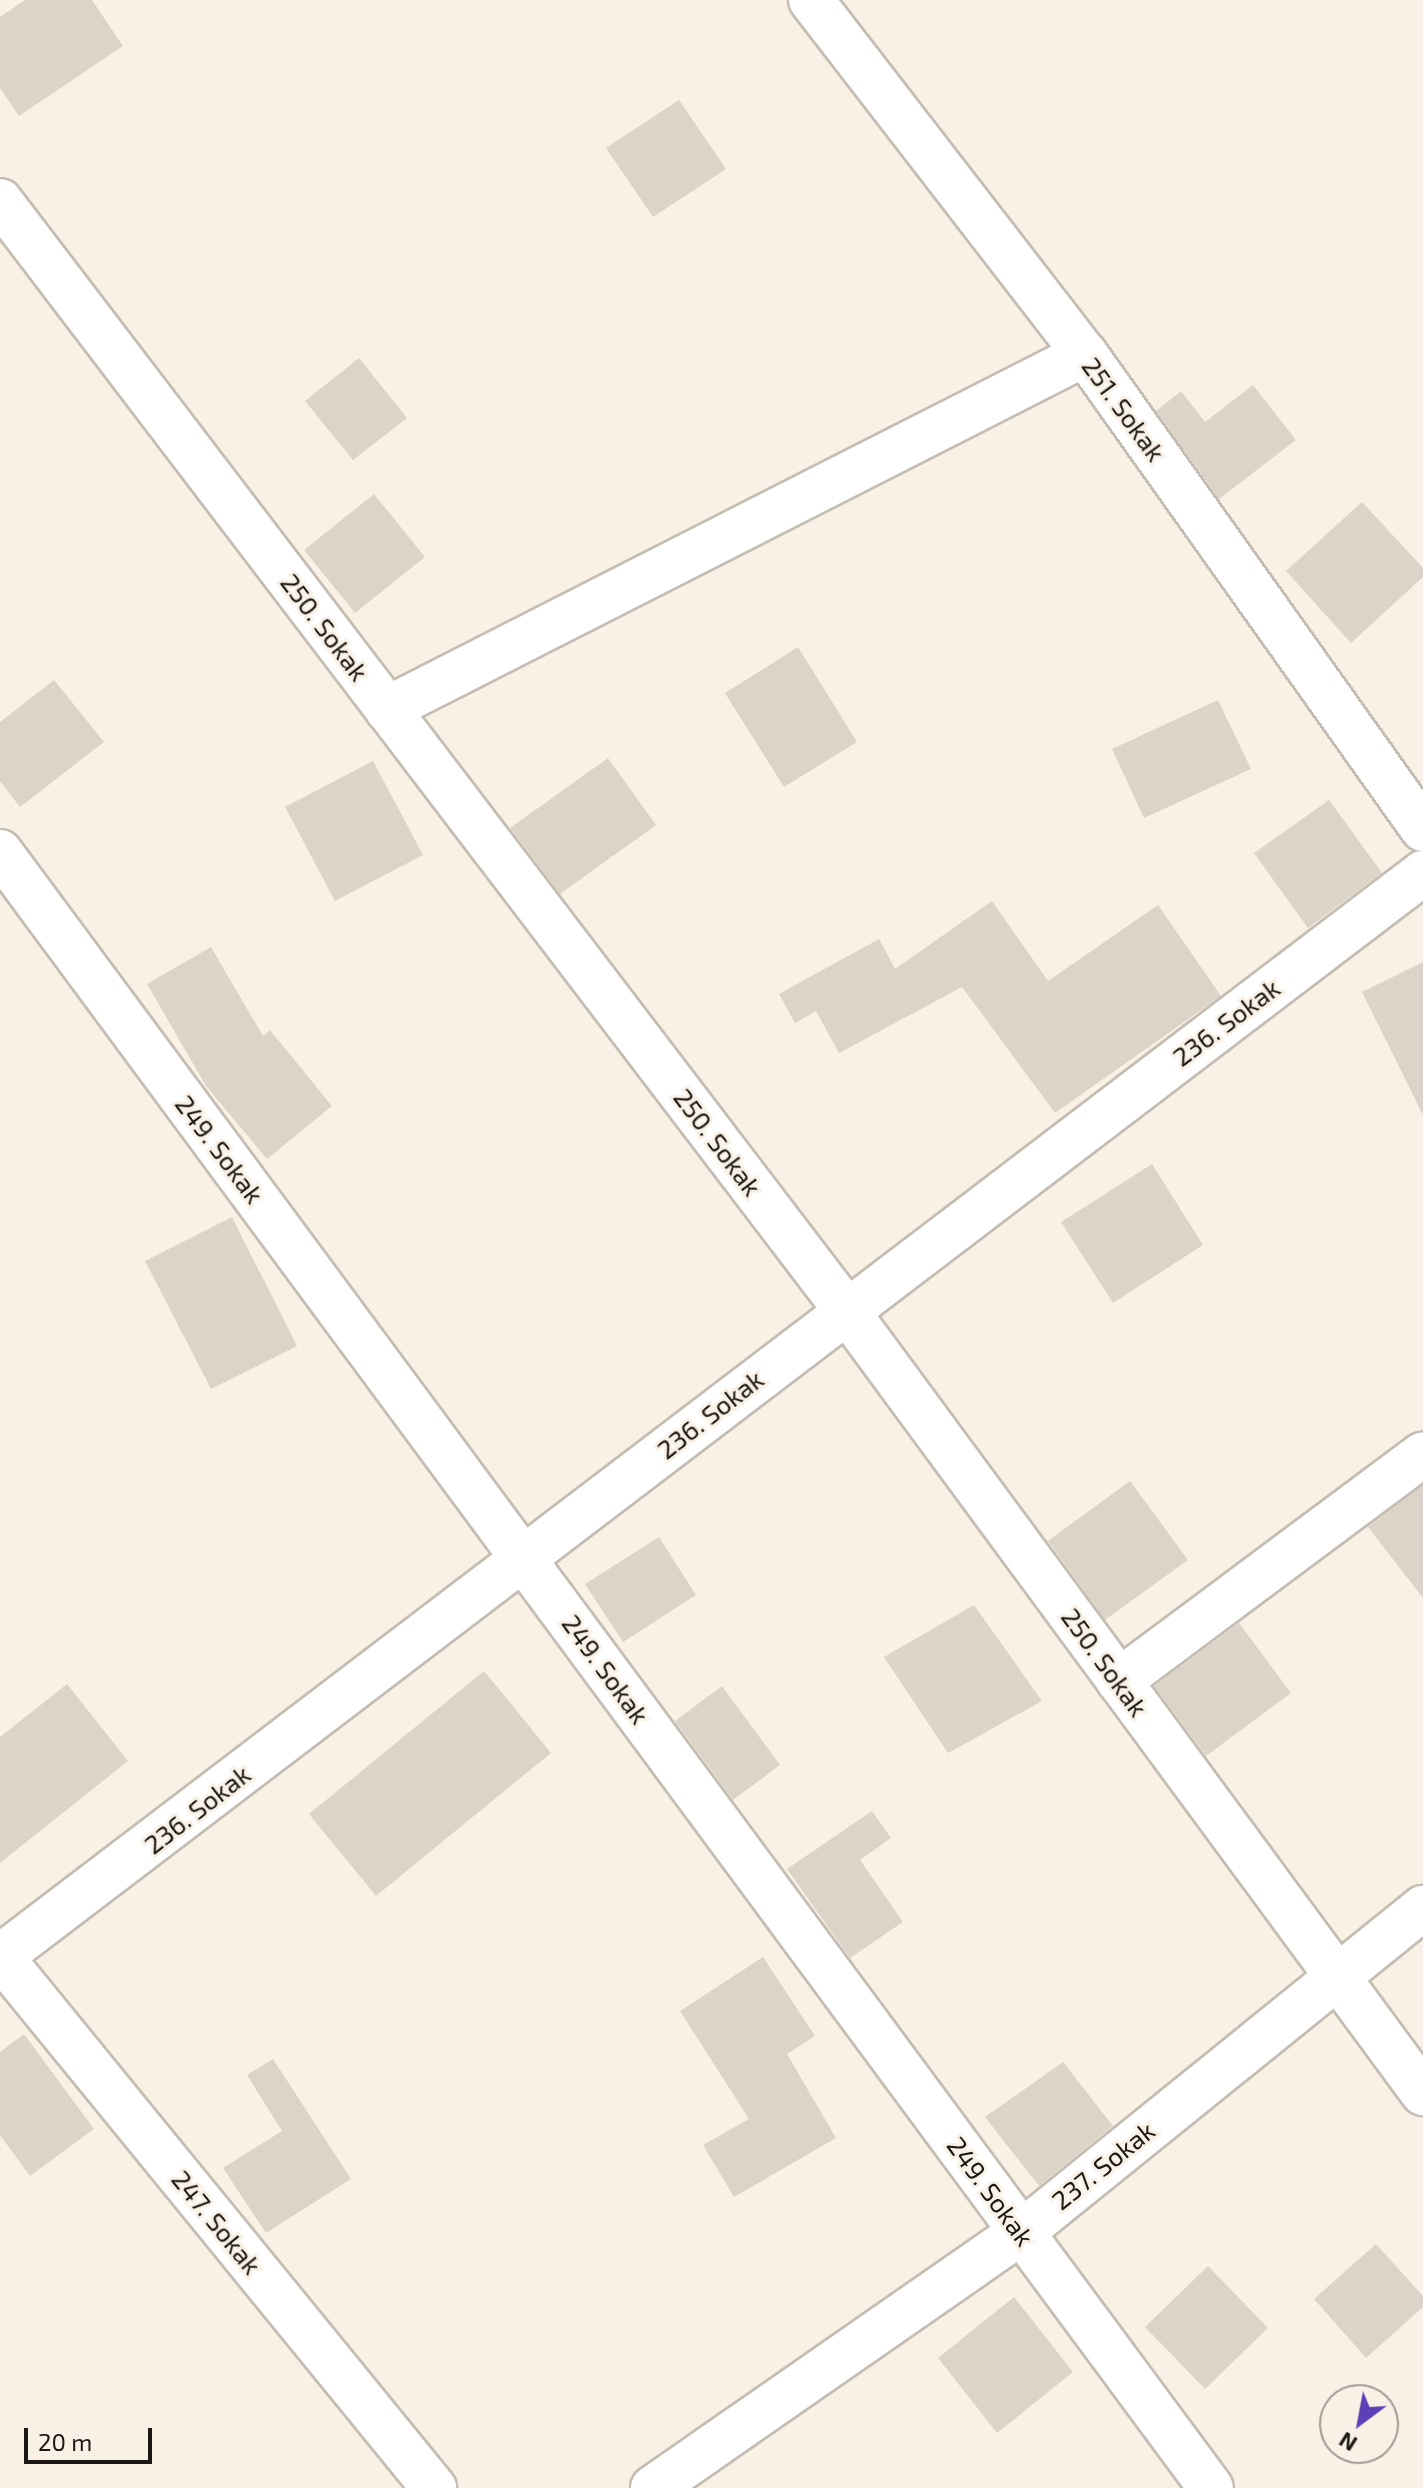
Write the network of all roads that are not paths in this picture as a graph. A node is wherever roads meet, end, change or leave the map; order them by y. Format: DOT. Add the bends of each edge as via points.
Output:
graph roads {
  1 [pos="811,0"];
  2 [pos="0,201"];
  3 [pos="1085,354"];
  4 [pos="387,709"];
  5 [pos="1423,829"];
  6 [pos="0,852"];
  7 [pos="1423,873"];
  8 [pos="846,1310"];
  9 [pos="1423,1454"];
  10 [pos="524,1557"];
  11 [pos="1119,1681"];
  12 [pos="1423,1908"];
  13 [pos="0,1957"];
  14 [pos="1336,1975"];
  15 [pos="1423,2093"];
  16 [pos="1022,2232"];
  17 [pos="434,2488"];
  18 [pos="653,2488"];
  19 [pos="1211,2488"];
  1 -- 3 [label="street, 251. Sokak"];
  2 -- 4 [label="street, 250. Sokak"];
  3 -- 4 [label="street"];
  3 -- 5 [label="street, 251. Sokak"];
  4 -- 8 [label="street, 250. Sokak"];
  6 -- 10 [label="street, 249. Sokak"];
  7 -- 8 [label="street, 236. Sokak"];
  8 -- 10 [label="street, 236. Sokak"];
  8 -- 11 [label="street, 250. Sokak"];
  9 -- 11 [label="street"];
  10 -- 13 [label="street, 236. Sokak"];
  10 -- 16 [label="street, 249. Sokak"];
  11 -- 14 [label="street, 250. Sokak"];
  12 -- 14 [label="street, 237. Sokak"];
  13 -- 17 [label="street, 247. Sokak"];
  14 -- 15 [label="street, 250. Sokak"];
  14 -- 16 [label="street, 237. Sokak"];
  16 -- 18 [label="street, 237. Sokak"];
  16 -- 19 [label="street, 249. Sokak"];
}
